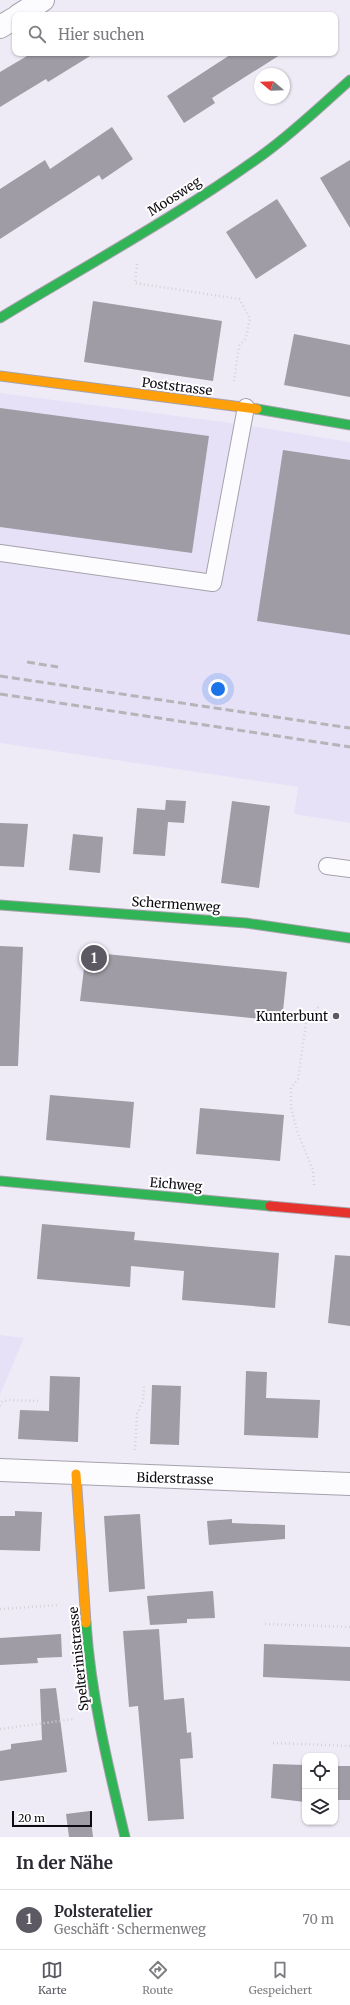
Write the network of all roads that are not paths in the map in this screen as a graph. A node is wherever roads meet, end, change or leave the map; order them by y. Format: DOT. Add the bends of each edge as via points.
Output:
graph roads {
  1 [pos="43,0"];
  2 [pos="25,12"];
  3 [pos="12,20"];
  4 [pos="0,27"];
  5 [pos="350,80"];
  6 [pos="0,318"];
  7 [pos="0,376"];
  8 [pos="246,407"];
  9 [pos="350,425"];
  10 [pos="0,553"];
  11 [pos="327,866"];
  12 [pos="350,869"];
  13 [pos="0,905"];
  14 [pos="350,938"];
  15 [pos="0,1181"];
  16 [pos="350,1213"];
  17 [pos="0,1470"];
  18 [pos="76,1474"];
  19 [pos="350,1484"];
  20 [pos="125,1837"];
  1 -- 2 [label="street"];
  3 -- 4 [label="street"];
  5 -- 6 [label="street, Moosweg" via="265,152 142,232"];
  7 -- 8 [label="street, Poststrasse"];
  8 -- 9 [label="street, Poststrasse"];
  8 -- 10 [label="lane" via="213,583"];
  11 -- 12 [label="lane"];
  13 -- 14 [label="street, Schermenweg" via="246,923"];
  15 -- 16 [label="street, Eichweg"];
  17 -- 18 [label="street, Biderstrasse"];
  18 -- 19 [label="street, Biderstrasse"];
  18 -- 20 [label="street, Spelterinistrasse" via="89,1660 98,1716"];
}
